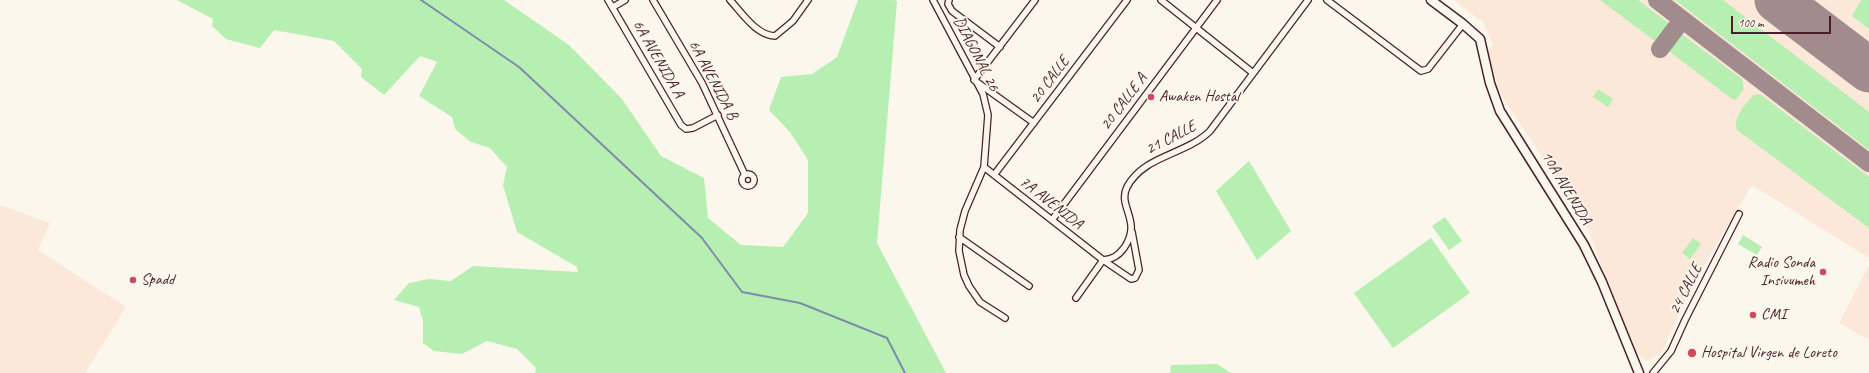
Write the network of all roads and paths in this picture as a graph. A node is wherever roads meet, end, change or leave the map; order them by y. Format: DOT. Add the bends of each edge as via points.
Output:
graph roads {
  1 [pos="610,0"];
  2 [pos="625,0"];
  3 [pos="653,0"];
  4 [pos="730,0"];
  5 [pos="808,0"];
  6 [pos="934,0"];
  7 [pos="1036,0"];
  8 [pos="1127,0"];
  9 [pos="1161,0"];
  10 [pos="1217,0"];
  11 [pos="1308,0"];
  12 [pos="1327,0"];
  13 [pos="1431,0"];
  14 [pos="949,2"];
  15 [pos="613,7"];
  16 [pos="1463,24"];
  17 [pos="1196,27"];
  18 [pos="1000,47"];
  19 [pos="1253,73"];
  20 [pos="974,80"];
  21 [pos="718,115"];
  22 [pos="1034,123"];
  23 [pos="984,167"];
  24 [pos="745,175"];
  25 [pos="994,175"];
  26 [pos="1739,214"];
  27 [pos="1052,220"];
  28 [pos="1132,232"];
  29 [pos="959,237"];
  30 [pos="1103,260"];
  31 [pos="1029,286"];
  32 [pos="1076,298"];
  33 [pos="1005,318"];
  34 [pos="1639,373"];
  35 [pos="1653,373"];
  1 -- 15 [label="street, 6A AVENIDA A"];
  2 -- 15 [label="street"];
  3 -- 21 [label="street, 6A AVENIDA B"];
  4 -- 5 [label="street" via="759,31 770,36 775,36 793,21"];
  6 -- 20 [label="street, DIAGONAL 26"];
  7 -- 18 [label="street"];
  8 -- 22 [label="street, 20 CALLE"];
  9 -- 17 [label="street"];
  10 -- 17 [label="street, 20 CALLE A"];
  11 -- 19 [label="street, 21 CALLE"];
  12 -- 16 [label="street" via="1421,71 1428,69"];
  13 -- 16 [label="main road, 10A AVENIDA"];
  14 -- 18 [label="street" via="949,8 956,15"];
  15 -- 21 [label="street, 6A AVENIDA A" via="681,125 686,129 693,128"];
  16 -- 34 [label="main road, 10A AVENIDA" via="1482,44 1490,83 1500,111 1580,238 1599,276"];
  17 -- 19 [label="street"];
  17 -- 27 [label="street, 20 CALLE A"];
  18 -- 20 [label="street"];
  19 -- 28 [label="street, 21 CALLE" via="1204,137 1146,166 1132,179 1124,194 1132,222"];
  20 -- 22 [label="street"];
  20 -- 23 [label="street, DIAGONAL 26" via="983,94 988,115"];
  21 -- 24 [label="street, 6A AVENIDA B"];
  22 -- 25 [label="street, 20 CALLE"];
  23 -- 25 [label="street, 7A AVENIDA"];
  23 -- 29 [label="street, DIAGONAL 26" via="965,211"];
  25 -- 27 [label="street, 7A AVENIDA"];
  26 -- 35 [label="street, 24 CALLE" via="1671,351"];
  27 -- 30 [label="street, 7A AVENIDA"];
  28 -- 30 [label="street" via="1117,255"];
  28 -- 30 [label="street, 21 CALLE" via="1140,266 1135,278 1132,279"];
  29 -- 31 [label="street"];
  29 -- 33 [label="street, DIAGONAL 26" via="961,262 969,286 980,302"];
  30 -- 32 [label="street"];
}
